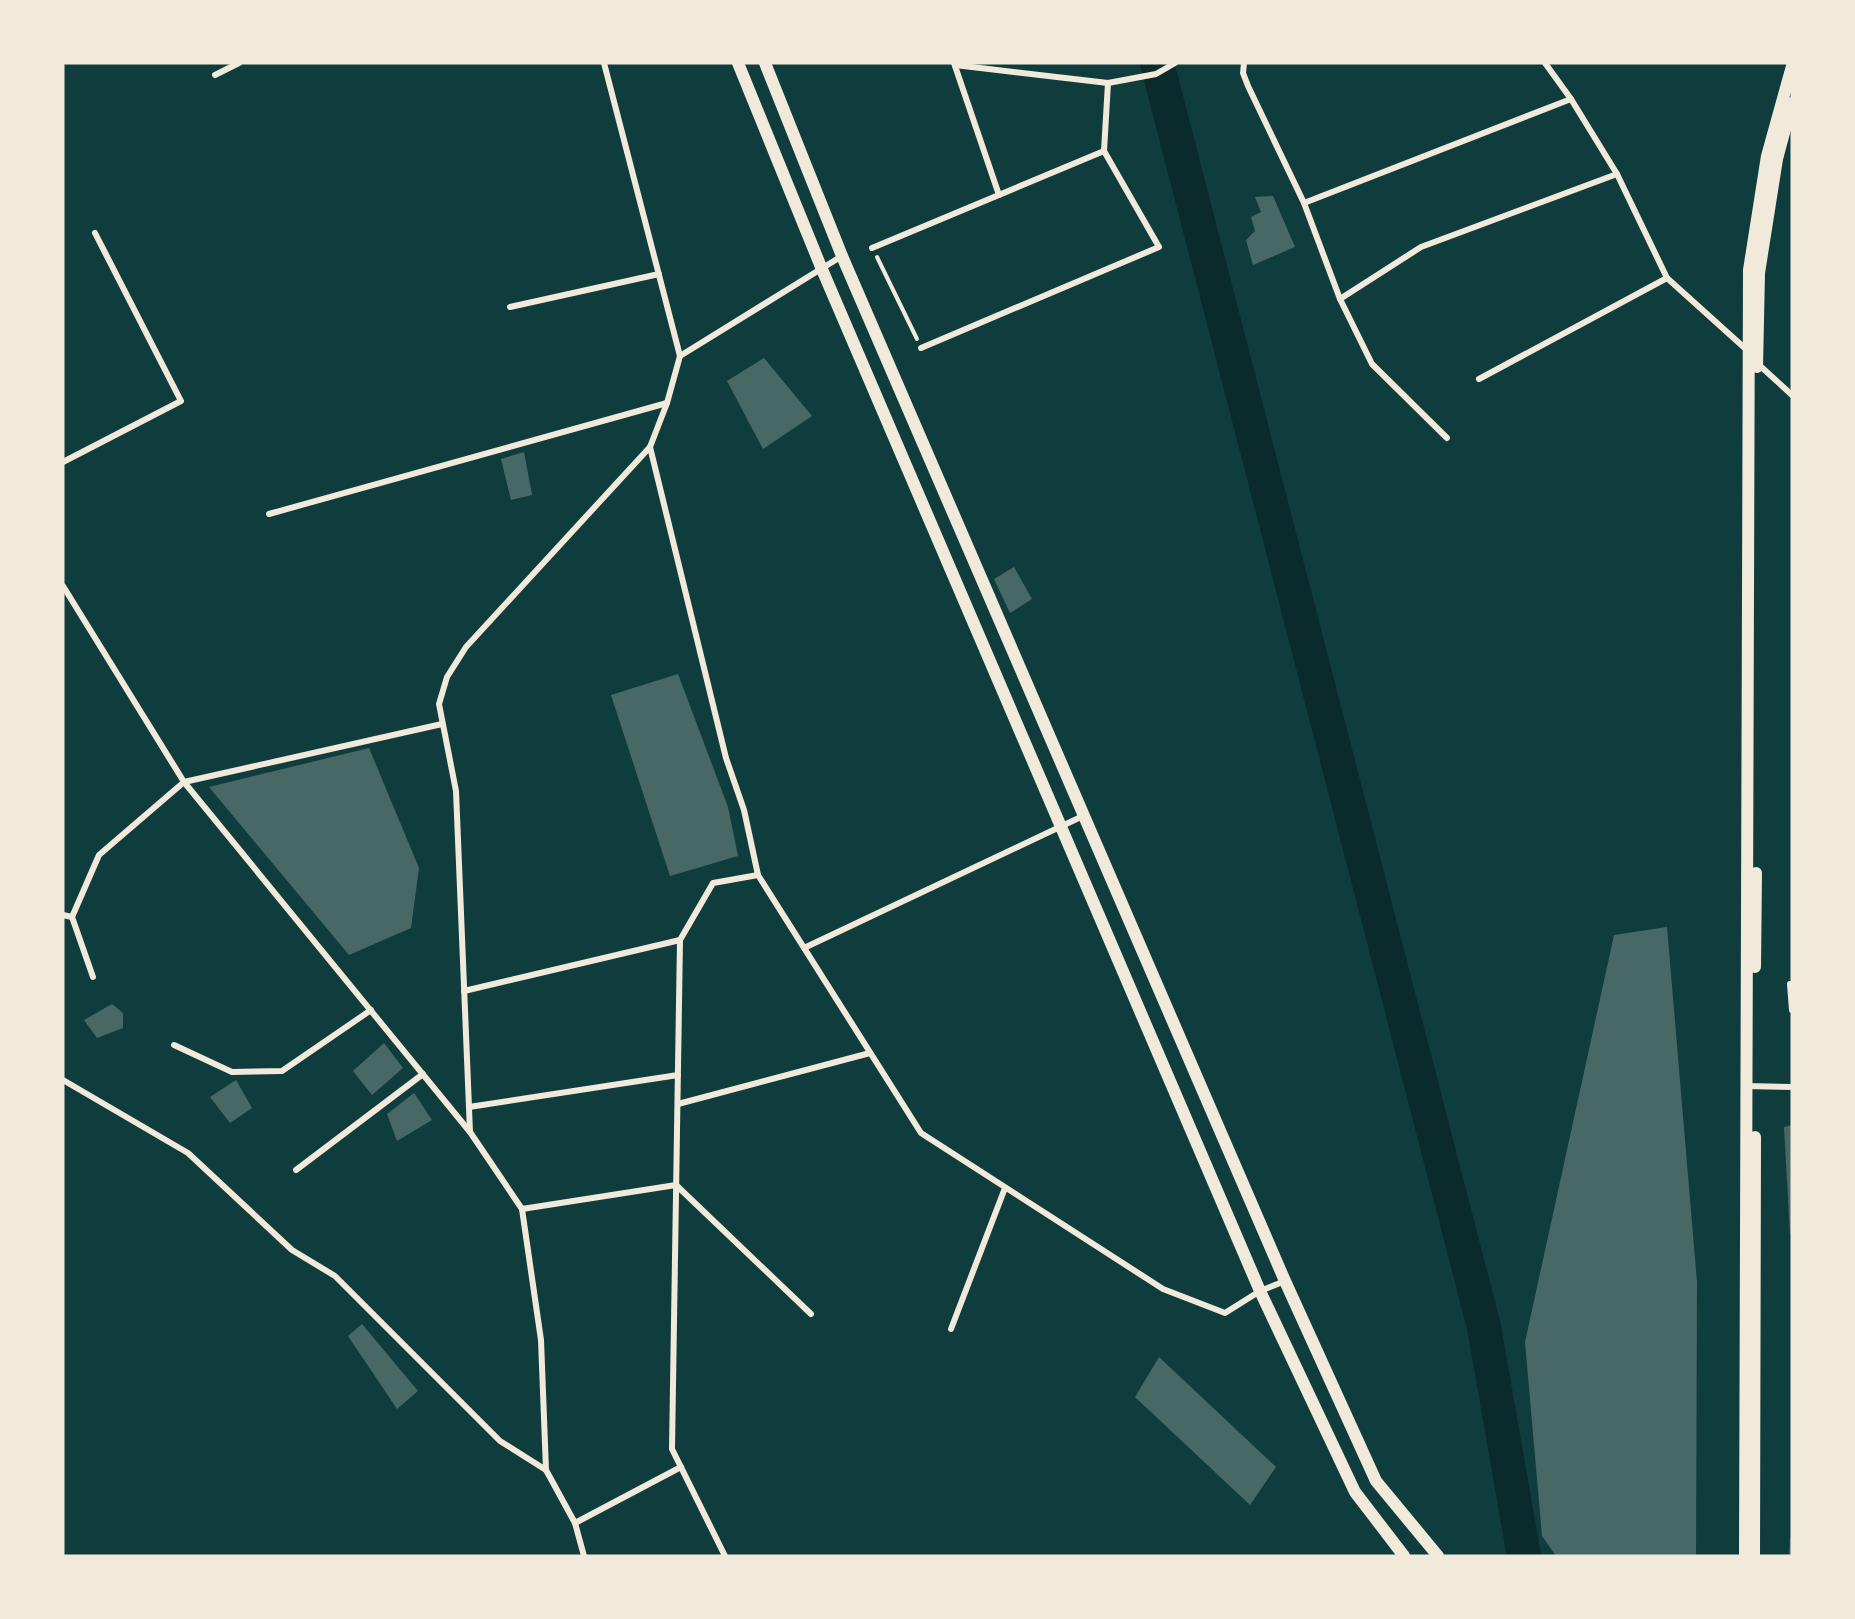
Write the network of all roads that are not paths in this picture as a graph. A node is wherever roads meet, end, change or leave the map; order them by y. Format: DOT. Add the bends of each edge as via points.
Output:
graph roads {
  1 [pos="239,63"];
  2 [pos="604,63"];
  3 [pos="738,63"];
  4 [pos="765,63"];
  5 [pos="1175,63"];
  6 [pos="1244,63"];
  7 [pos="1545,63"];
  8 [pos="954,64"];
  9 [pos="1792,66"];
  10 [pos="215,75"];
  11 [pos="1108,83"];
  12 [pos="1571,99"];
  13 [pos="1792,103"];
  14 [pos="1104,151"];
  15 [pos="1617,174"];
  16 [pos="999,195"];
  17 [pos="1305,203"];
  18 [pos="95,233"];
  19 [pos="872,248"];
  20 [pos="842,256"];
  21 [pos="821,267"];
  22 [pos="659,274"];
  23 [pos="1667,278"];
  24 [pos="1340,299"];
  25 [pos="510,307"];
  26 [pos="921,348"];
  27 [pos="1749,353"];
  28 [pos="680,356"];
  29 [pos="1758,364"];
  30 [pos="1479,379"];
  31 [pos="1792,395"];
  32 [pos="668,403"];
  33 [pos="1447,438"];
  34 [pos="650,447"];
  35 [pos="63,462"];
  36 [pos="269,514"];
  37 [pos="63,586"];
  38 [pos="442,724"];
  39 [pos="184,782"];
  40 [pos="1083,816"];
  41 [pos="1060,826"];
  42 [pos="758,875"];
  43 [pos="63,915"];
  44 [pos="72,917"];
  45 [pos="680,940"];
  46 [pos="804,948"];
  47 [pos="93,977"];
  48 [pos="1790,984"];
  49 [pos="464,991"];
  50 [pos="371,1010"];
  51 [pos="1792,1010"];
  52 [pos="174,1045"];
  53 [pos="870,1053"];
  54 [pos="423,1074"];
  55 [pos="678,1075"];
  56 [pos="63,1080"];
  57 [pos="1751,1087"];
  58 [pos="1792,1087"];
  59 [pos="678,1104"];
  60 [pos="469,1107"];
  61 [pos="471,1132"];
  62 [pos="296,1170"];
  63 [pos="676,1185"];
  64 [pos="1005,1188"];
  65 [pos="522,1209"];
  66 [pos="1285,1281"];
  67 [pos="1260,1291"];
  68 [pos="811,1314"];
  69 [pos="951,1329"];
  70 [pos="681,1467"];
  71 [pos="546,1470"];
  72 [pos="575,1523"];
  73 [pos="584,1556"];
  74 [pos="725,1556"];
  75 [pos="1404,1556"];
  76 [pos="1438,1556"];
  77 [pos="1745,1556"];
  78 [pos="1754,1556"];
  1 -- 10 [label="street"];
  2 -- 22 [label="street"];
  3 -- 21 [label="main road"];
  4 -- 20 [label="main road"];
  5 -- 11 [label="street" via="1156,74"];
  6 -- 17 [label="street" via="1248,86"];
  7 -- 12 [label="street"];
  8 -- 11 [label="street"];
  8 -- 16 [label="street"];
  9 -- 27 [label="main road" via="1767,156 1749,270"];
  11 -- 14 [label="street"];
  12 -- 15 [label="street"];
  12 -- 17 [label="street"];
  13 -- 29 [label="main road" via="1777,159 1759,273"];
  14 -- 16 [label="street"];
  14 -- 26 [label="street" via="1159,247"];
  15 -- 23 [label="street"];
  15 -- 24 [label="street" via="1421,247"];
  16 -- 19 [label="street"];
  17 -- 24 [label="street"];
  18 -- 35 [label="street" via="181,401"];
  20 -- 21 [label="street"];
  20 -- 40 [label="main road"];
  21 -- 28 [label="street"];
  21 -- 41 [label="main road"];
  22 -- 25 [label="street"];
  22 -- 28 [label="street"];
  23 -- 27 [label="street"];
  23 -- 30 [label="street"];
  24 -- 33 [label="street" via="1372,364"];
  27 -- 29 [label="street"];
  27 -- 57 [label="main road"];
  28 -- 32 [label="street"];
  29 -- 31 [label="street"];
  29 -- 57 [label="main road"];
  32 -- 34 [label="street"];
  32 -- 36 [label="street"];
  34 -- 38 [label="street" via="465,647 447,676 439,704"];
  34 -- 42 [label="street"];
  37 -- 39 [label="street"];
  38 -- 39 [label="street"];
  38 -- 49 [label="street" via="456,791"];
  39 -- 44 [label="street" via="99,855"];
  39 -- 50 [label="street"];
  40 -- 41 [label="street"];
  40 -- 66 [label="main road"];
  41 -- 46 [label="street"];
  41 -- 67 [label="main road"];
  42 -- 45 [label="street" via="713,883"];
  42 -- 46 [label="street"];
  43 -- 44 [label="street"];
  44 -- 47 [label="street"];
  45 -- 49 [label="street"];
  45 -- 55 [label="street"];
  46 -- 53 [label="street"];
  48 -- 51 [label="street"];
  49 -- 60 [label="street"];
  50 -- 52 [label="street" via="282,1071 232,1072"];
  50 -- 54 [label="street"];
  53 -- 59 [label="street"];
  53 -- 64 [label="street" via="921,1133"];
  54 -- 61 [label="street"];
  54 -- 62 [label="street"];
  55 -- 59 [label="street"];
  55 -- 60 [label="street"];
  56 -- 71 [label="street" via="188,1153 292,1250 335,1276 500,1442"];
  57 -- 58 [label="street"];
  57 -- 77 [label="main road"];
  57 -- 78 [label="main road"];
  59 -- 63 [label="street"];
  60 -- 61 [label="street"];
  61 -- 65 [label="street"];
  63 -- 65 [label="street"];
  63 -- 68 [label="street"];
  63 -- 70 [label="street" via="672,1449"];
  64 -- 67 [label="street" via="1163,1290 1225,1313"];
  64 -- 69 [label="street"];
  65 -- 71 [label="street" via="541,1340"];
  66 -- 67 [label="street"];
  66 -- 76 [label="main road" via="1376,1481"];
  67 -- 75 [label="main road" via="1354,1492"];
  70 -- 72 [label="street"];
  70 -- 74 [label="street"];
  71 -- 72 [label="street"];
  72 -- 73 [label="street"];
}
